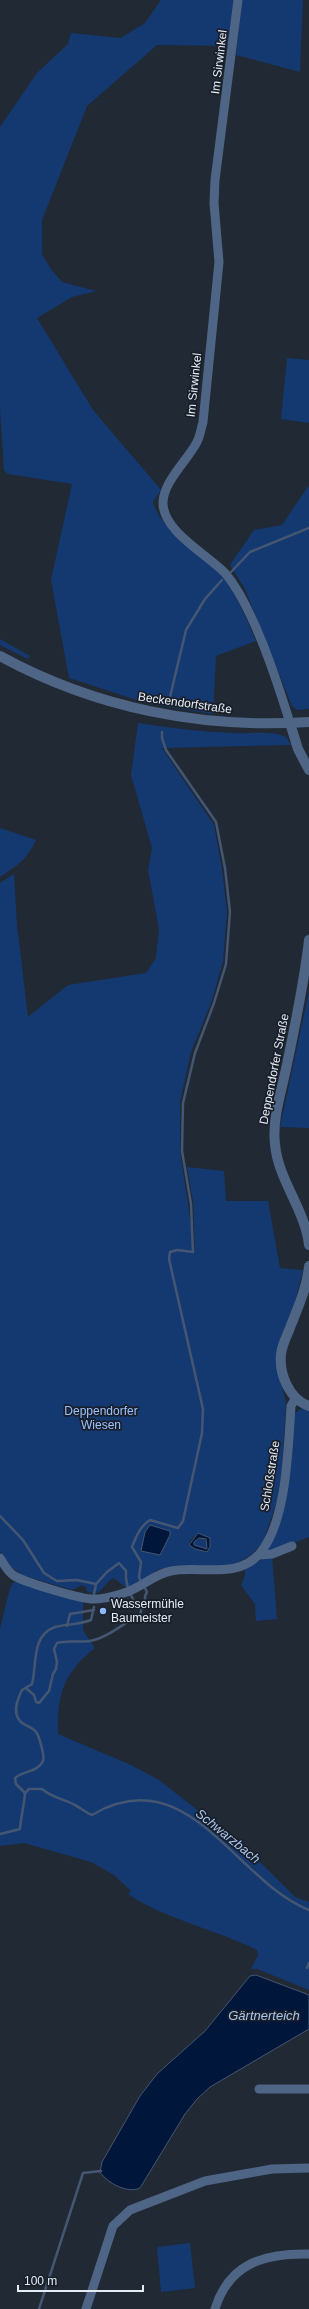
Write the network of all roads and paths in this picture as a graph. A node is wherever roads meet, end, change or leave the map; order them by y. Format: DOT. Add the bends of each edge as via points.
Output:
graph roads {
  1 [pos="238,0"];
  2 [pos="0,656"];
  3 [pos="309,722"];
  4 [pos="290,723"];
  5 [pos="309,770"];
  6 [pos="309,940"];
  7 [pos="309,1245"];
  8 [pos="309,1266"];
  9 [pos="295,1399"];
  10 [pos="309,1406"];
  11 [pos="292,1546"];
  12 [pos="259,1554"];
  13 [pos="0,1558"];
  14 [pos="259,2089"];
  15 [pos="309,2089"];
  16 [pos="309,2168"];
  17 [pos="309,2254"];
  18 [pos="86,2309"];
  19 [pos="214,2309"];
  1 -- 4 [label="street, Im Sirwinkel" via="214,203 219,262 203,422 197,441 166,489 163,504 172,527 223,572 240,596"];
  2 -- 4 [label="street, Beckendorfstraße" via="84,693 129,708 201,721"];
  3 -- 4 [label="street, Beckendorfstraße"];
  4 -- 5 [label="street"];
  6 -- 7 [label="street, Deppendorfer Straße" via="304,984 277,1114 275,1137 281,1172 304,1223"];
  8 -- 9 [label="street" via="307,1281 281,1353 283,1377"];
  9 -- 10 [label="street"];
  9 -- 12 [label="street, Schloßstraße" via="291,1406 286,1469 280,1502 270,1534"];
  11 -- 12 [label="street, Schloßstraße" via="272,1554"];
  12 -- 13 [label="street, Schloßstraße" via="246,1564 232,1569 170,1571 141,1587 91,1599 13,1575"];
  14 -- 15 [label="street"];
  16 -- 18 [label="street" via="272,2169 206,2181 130,2210 113,2226"];
  17 -- 19 [label="street" via="276,2256 245,2266 224,2286"];
}
